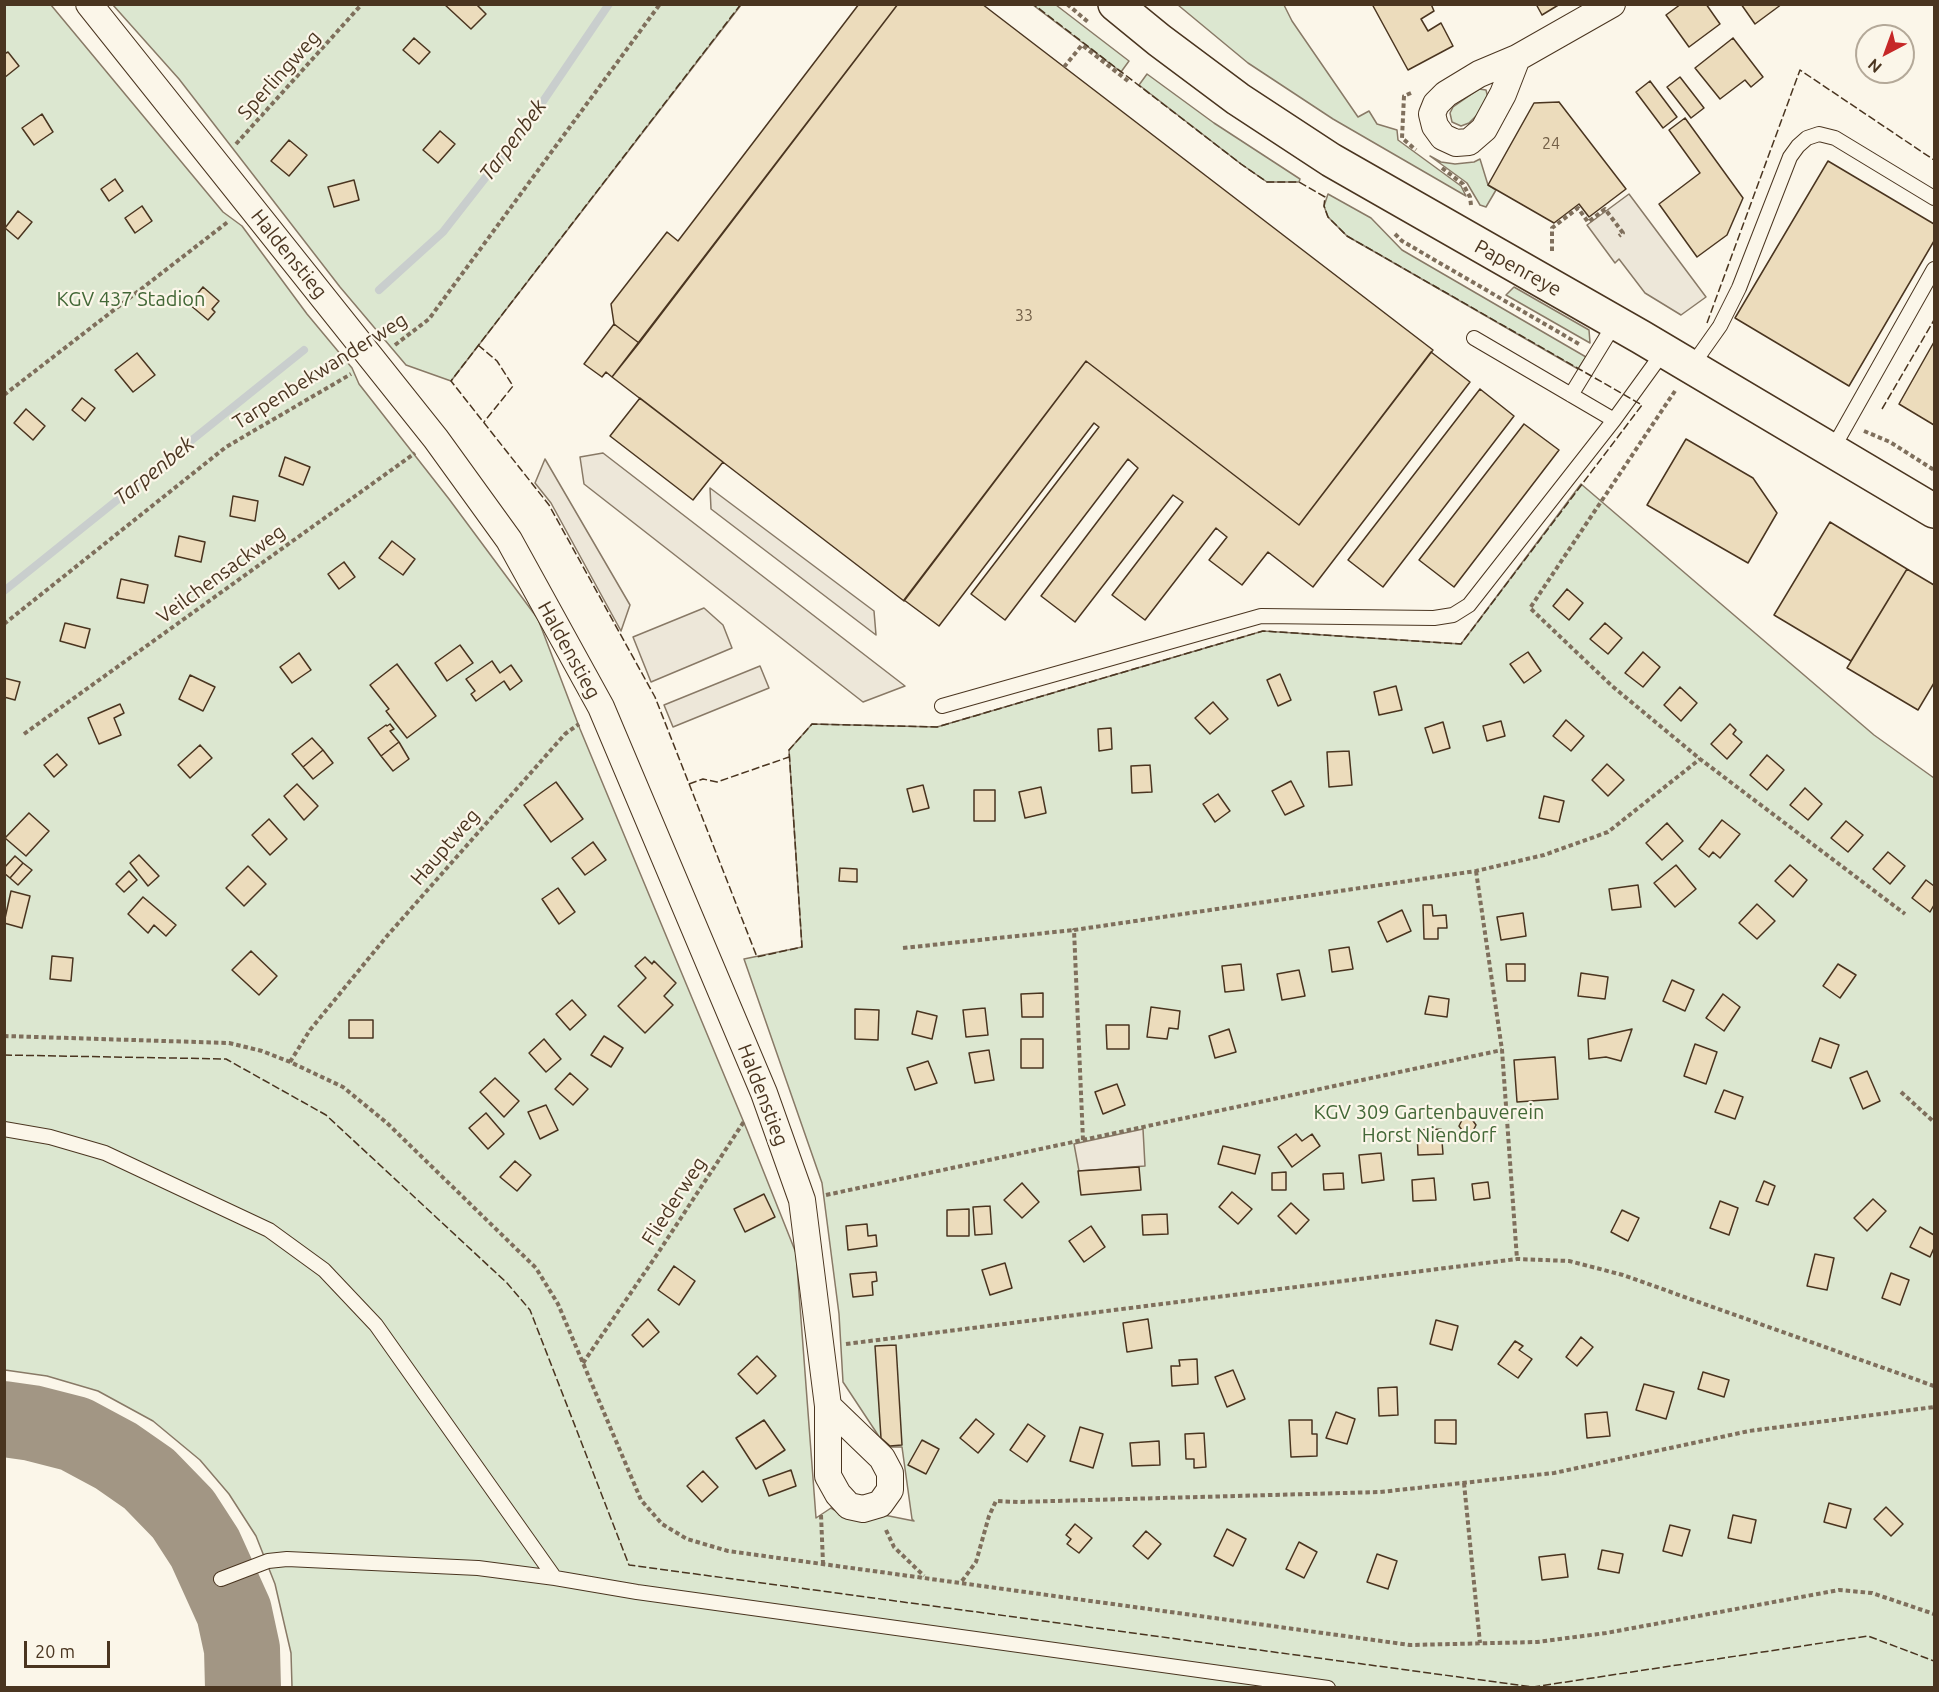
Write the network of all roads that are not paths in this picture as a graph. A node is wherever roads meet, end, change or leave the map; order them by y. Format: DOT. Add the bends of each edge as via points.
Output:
graph roads {
  1 [pos="89,4"];
  2 [pos="1115,4"];
  3 [pos="1606,6"];
  4 [pos="1517,58"];
  5 [pos="1935,198"];
  6 [pos="1935,269"];
  7 [pos="1615,323"];
  8 [pos="1474,338"];
  9 [pos="1677,359"];
  10 [pos="1571,395"];
  11 [pos="1614,420"];
  12 [pos="1832,450"];
  13 [pos="1935,511"];
  14 [pos="942,706"];
  15 [pos="4,1129"];
  16 [pos="828,1406"];
  17 [pos="555,1578"];
  18 [pos="221,1579"];
  19 [pos="1328,1688"];
  1 -- 16 [label="street, Haldenstieg" via="436,439 509,540 601,707 764,1093 802,1200"];
  2 -- 7 [label="main road, Papenreye" via="1238,99 1331,160"];
  3 -- 4 [label="street"];
  5 -- 9 [label="lane" via="1835,138 1819,134 1807,138 1790,157 1739,288 1720,326"];
  6 -- 12 [label="lane"];
  7 -- 9 [label="main road, Papenreye"];
  7 -- 10 [label="lane"];
  8 -- 10 [label="lane"];
  9 -- 11 [label="lane"];
  9 -- 12 [label="main road, Papenreye"];
  10 -- 11 [label="lane"];
  11 -- 14 [label="lane" via="1469,605 1453,615 1261,616"];
  12 -- 13 [label="main road, Papenreye"];
  15 -- 17 [label="lane" via="105,1153 269,1230 324,1270 376,1325"];
  16 -- 16 [label="street, Haldenstieg" via="828,1476 849,1506 863,1509 880,1504 890,1490 890,1473 882,1458"];
  17 -- 18 [label="lane" via="478,1568 287,1559 268,1561"];
  17 -- 19 [label="lane"];
}
